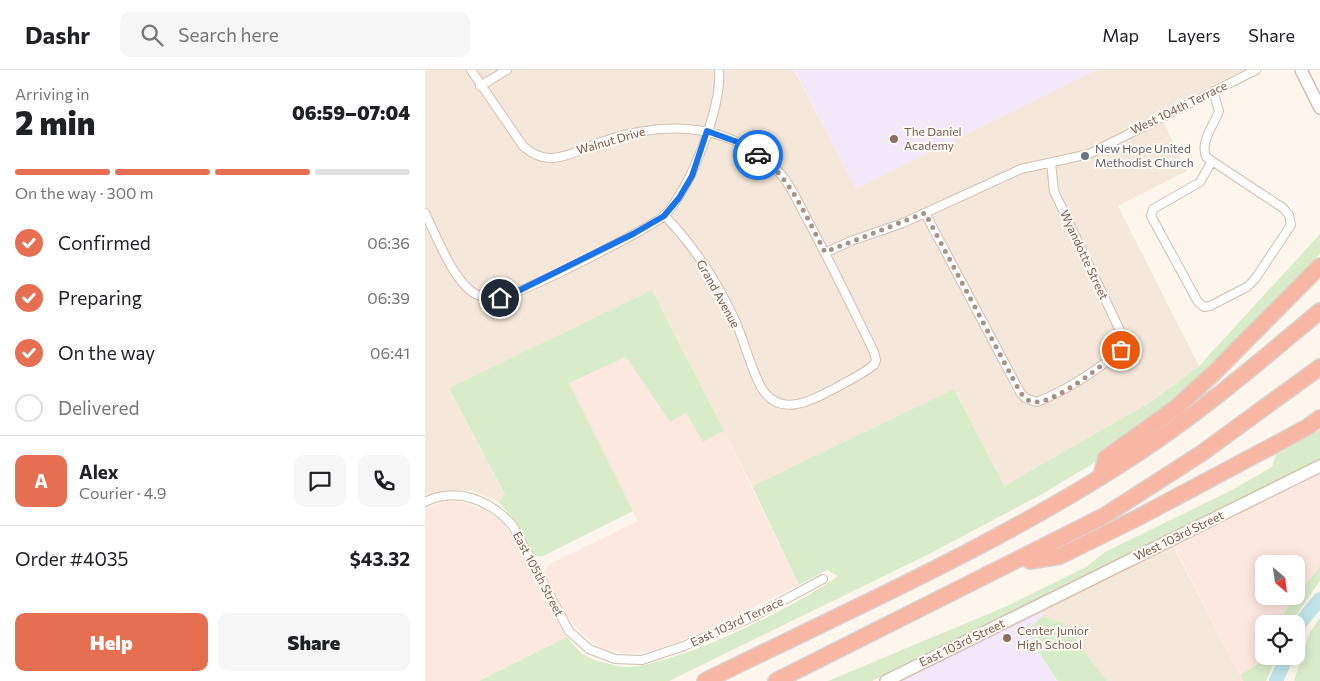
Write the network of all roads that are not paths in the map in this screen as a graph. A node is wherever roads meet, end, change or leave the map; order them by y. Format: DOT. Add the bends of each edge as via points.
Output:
graph roads {
  1 [pos="471,70"];
  2 [pos="507,70"];
  3 [pos="719,70"];
  4 [pos="1255,70"];
  5 [pos="1301,70"];
  6 [pos="480,86"];
  7 [pos="1213,91"];
  8 [pos="1320,108"];
  9 [pos="707,131"];
  10 [pos="1212,161"];
  11 [pos="1051,163"];
  12 [pos="425,213"];
  13 [pos="925,213"];
  14 [pos="664,216"];
  15 [pos="825,252"];
  16 [pos="1320,266"];
  17 [pos="1320,311"];
  18 [pos="875,362"];
  19 [pos="1320,367"];
  20 [pos="1320,418"];
  21 [pos="1320,466"];
  22 [pos="1101,476"];
  23 [pos="425,502"];
  24 [pos="1014,563"];
  25 [pos="823,579"];
  26 [pos="1039,606"];
  27 [pos="648,658"];
  28 [pos="705,681"];
  29 [pos="776,681"];
  30 [pos="886,681"];
  1 -- 6 [label="street, Walnut Drive"];
  2 -- 6 [label="street"];
  3 -- 9 [label="street" via="719,86"];
  4 -- 7 [label="street, West 104th Terrace"];
  5 -- 8 [label="street"];
  6 -- 9 [label="street, Walnut Drive" via="523,146 542,158 559,156 636,132 688,128"];
  7 -- 10 [label="street" via="1219,111 1204,152"];
  7 -- 11 [label="street, West 104th Terrace" via="1089,154"];
  9 -- 14 [label="street" via="692,176"];
  9 -- 15 [label="street, Walnut Drive" via="743,144 776,169"];
  10 -- 10 [label="street" via="1283,208 1291,225 1247,287 1204,306 1198,302 1151,216 1153,209 1200,182"];
  11 -- 13 [label="street, West 104th Terrace" via="1021,168"];
  11 -- 13 [label="street, Wyandotte Street" via="1054,191 1123,337 1123,345 1093,373 1037,402 1025,398"];
  12 -- 14 [label="street" via="468,290 489,298 510,295"];
  13 -- 15 [label="street, West 104th Terrace"];
  14 -- 18 [label="street, Grand Avenue" via="686,239 733,316 761,387 769,397 796,406 809,402 869,369"];
  15 -- 18 [label="street, Walnut Drive" via="874,352"];
  16 -- 22 [label="highway" via="1177,407 1105,458"];
  17 -- 22 [label="highway" via="1221,392"];
  19 -- 24 [label="highway" via="1251,419 1134,498"];
  20 -- 24 [label="highway" via="1139,517 1060,556"];
  21 -- 26 [label="street, West 103rd Street"];
  22 -- 28 [label="highway" via="999,536"];
  23 -- 27 [label="street, East 105th Street" via="445,496 460,496 491,506 513,526 563,622 578,641 615,659"];
  24 -- 29 [label="highway"];
  25 -- 27 [label="street, East 103rd Terrace" via="753,617"];
  26 -- 30 [label="street, East 103rd Street"];
}
